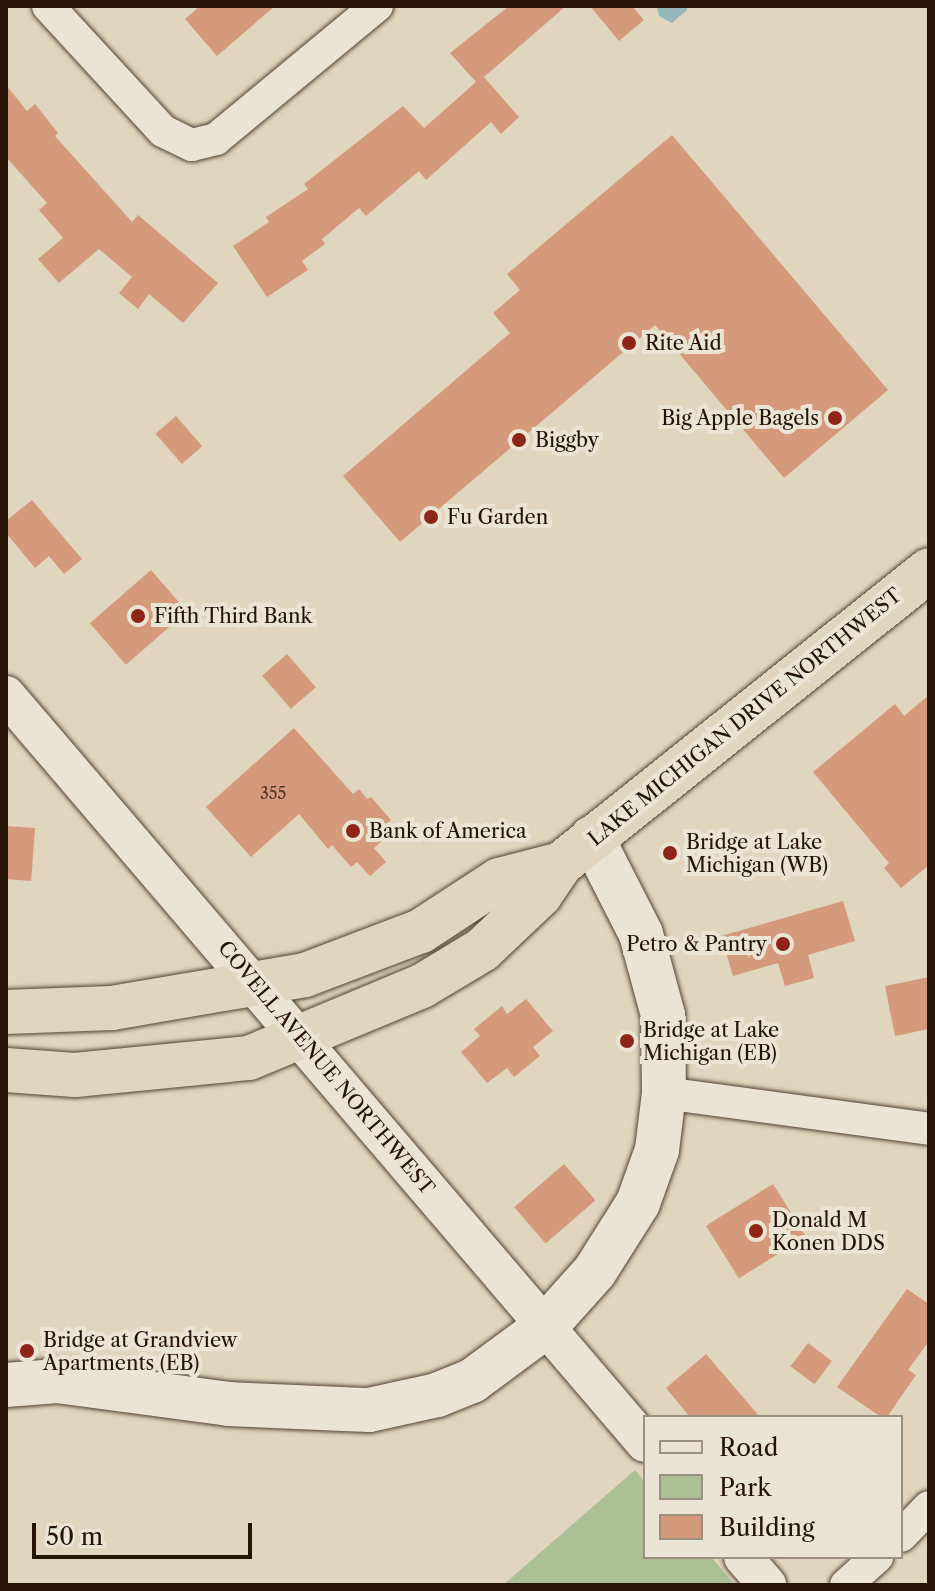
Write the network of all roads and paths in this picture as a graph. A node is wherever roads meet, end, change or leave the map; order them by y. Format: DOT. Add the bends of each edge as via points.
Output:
graph roads {
  1 [pos="48,6"];
  2 [pos="377,6"];
  3 [pos="929,570"];
  4 [pos="6,695"];
  5 [pos="576,851"];
  6 [pos="256,985"];
  7 [pos="6,1012"];
  8 [pos="299,1038"];
  9 [pos="6,1070"];
  10 [pos="664,1093"];
  11 [pos="929,1129"];
  12 [pos="545,1327"];
  13 [pos="6,1385"];
  14 [pos="643,1441"];
  15 [pos="929,1507"];
  16 [pos="903,1534"];
  17 [pos="745,1559"];
  18 [pos="875,1559"];
  19 [pos="767,1585"];
  20 [pos="846,1585"];
  1 -- 2 [label="street" via="163,131 192,145 216,139"];
  3 -- 5 [label="highway, LAKE MICHIGAN DRIVE NORTHWEST"];
  4 -- 6 [label="street, COVELL AVENUE NORTHWEST"];
  5 -- 6 [label="highway, LAKE MICHIGAN DRIVE NORTHWEST" via="499,880 448,916 394,943 305,975"];
  5 -- 8 [label="highway, LAKE MICHIGAN DRIVE NORTHWEST" via="540,895 482,950 422,986"];
  5 -- 10 [label="main road" via="641,934 663,1015"];
  6 -- 7 [label="highway, LAKE MICHIGAN DRIVE NORTHWEST" via="112,1008"];
  6 -- 8 [label="street, COVELL AVENUE NORTHWEST"];
  8 -- 9 [label="highway, LAKE MICHIGAN DRIVE NORTHWEST" via="249,1058 151,1071 75,1075"];
  8 -- 12 [label="street, COVELL AVENUE NORTHWEST"];
  10 -- 11 [label="street"];
  10 -- 12 [label="main road" via="657,1150 638,1203 595,1271"];
  12 -- 13 [label="main road" via="472,1381 369,1410 229,1404 57,1381"];
  12 -- 14 [label="street, COVELL AVENUE NORTHWEST"];
  15 -- 16 [label="street"];
  17 -- 19 [label="street"];
  18 -- 20 [label="street"];
}
